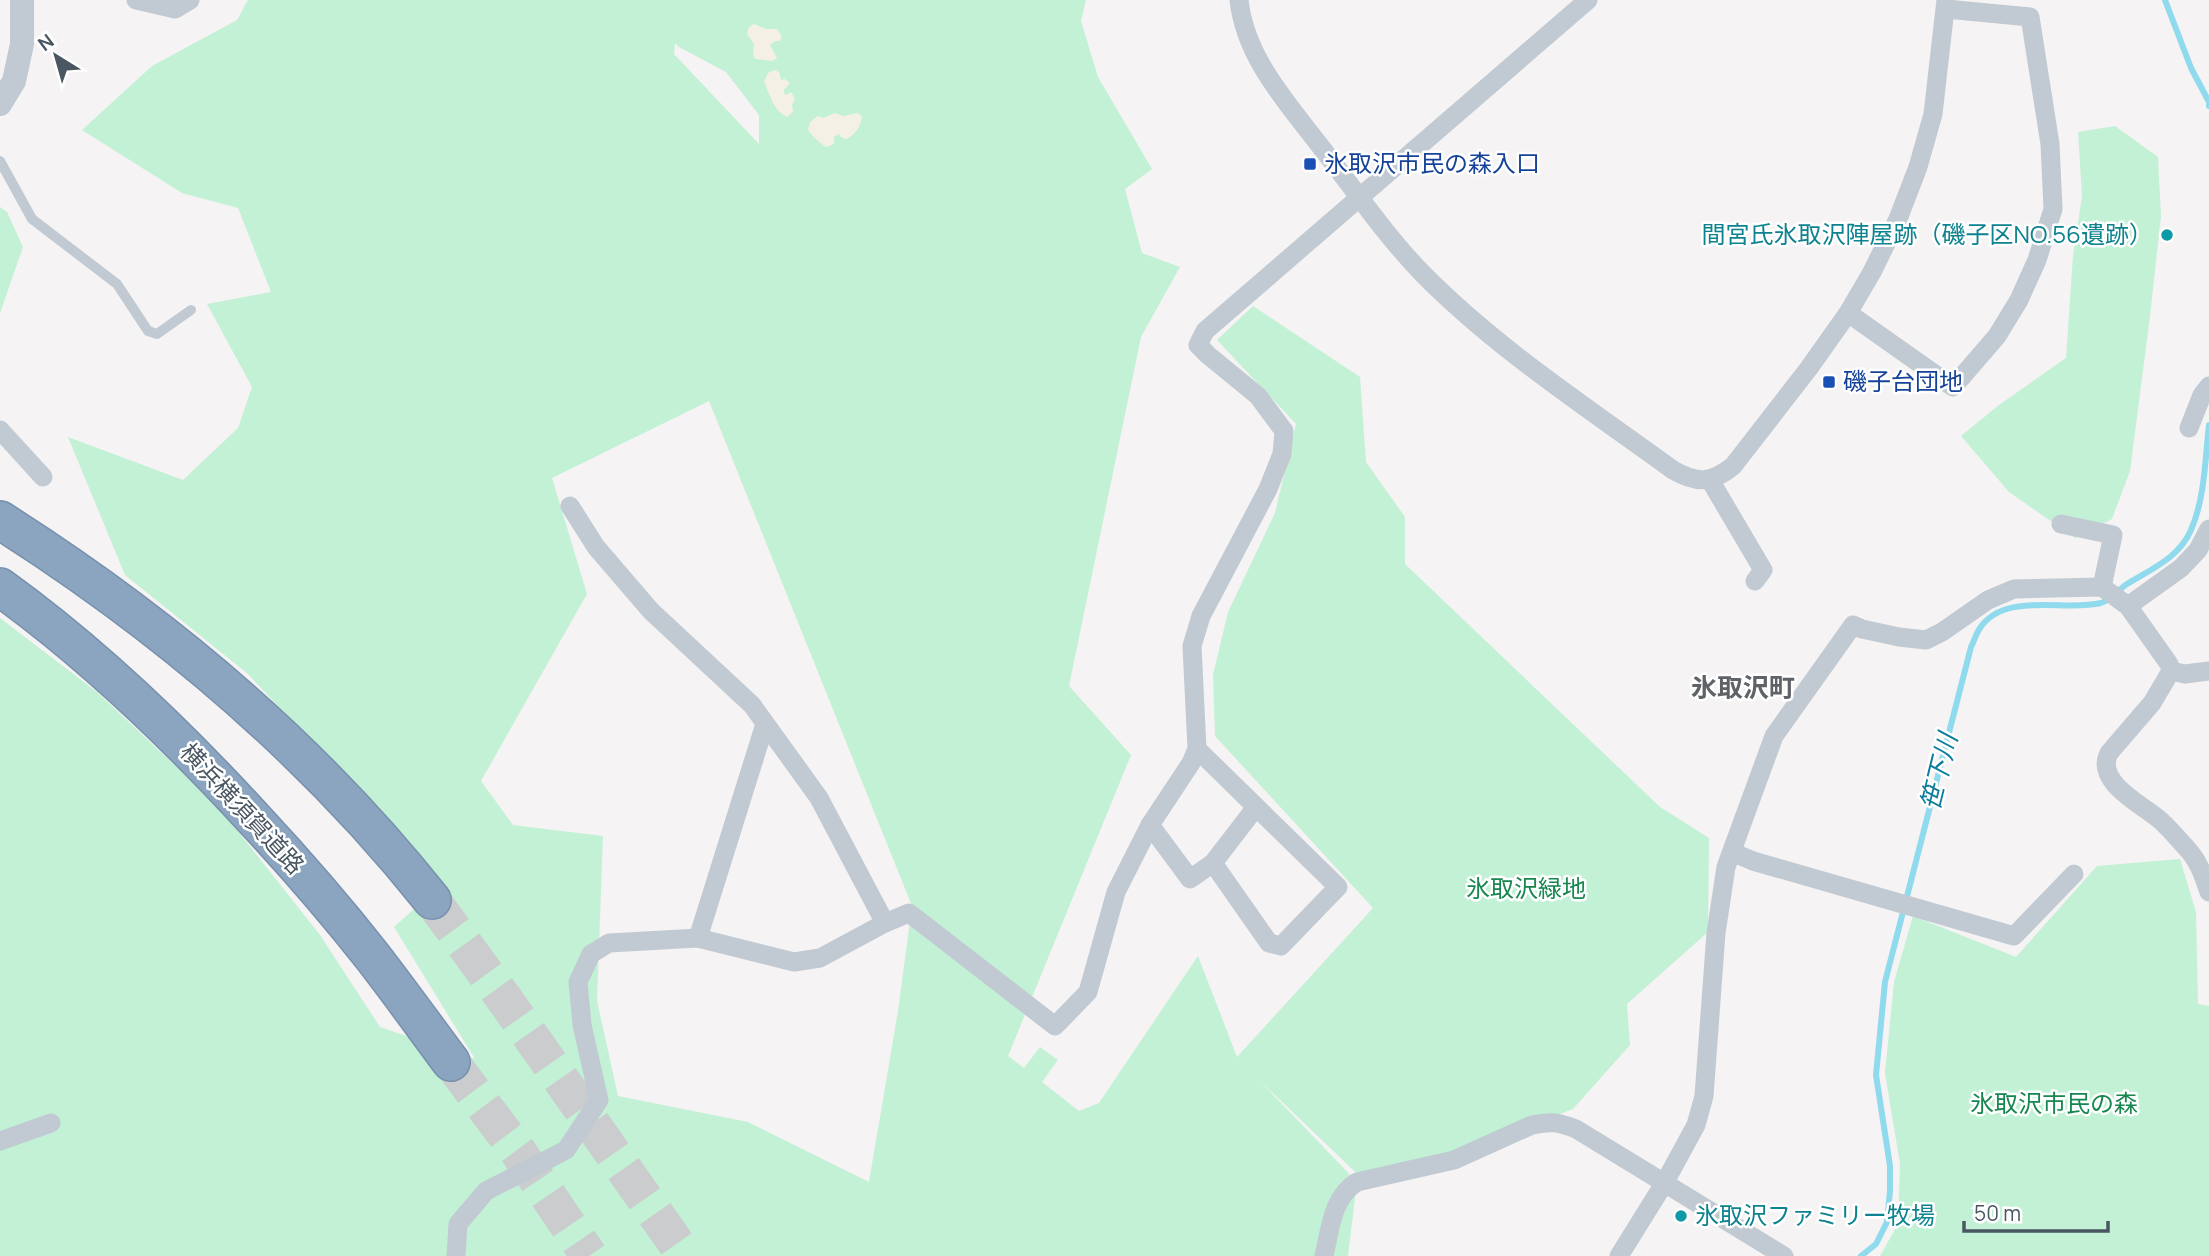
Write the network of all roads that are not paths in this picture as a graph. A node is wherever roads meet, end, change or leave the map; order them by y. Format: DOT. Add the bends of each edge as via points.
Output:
graph roads {
  1 [pos="22,0"];
  2 [pos="136,0"];
  3 [pos="190,0"];
  4 [pos="1239,0"];
  5 [pos="1588,0"];
  6 [pos="1946,4"];
  7 [pos="0,104"];
  8 [pos="0,161"];
  9 [pos="1361,198"];
  10 [pos="191,310"];
  11 [pos="1848,313"];
  12 [pos="2209,386"];
  13 [pos="2189,428"];
  14 [pos="0,430"];
  15 [pos="43,477"];
  16 [pos="1710,480"];
  17 [pos="570,506"];
  18 [pos="0,520"];
  19 [pos="2061,524"];
  20 [pos="2209,529"];
  21 [pos="1755,580"];
  22 [pos="0,587"];
  23 [pos="2102,587"];
  24 [pos="2128,606"];
  25 [pos="2171,671"];
  26 [pos="2209,671"];
  27 [pos="765,724"];
  28 [pos="1197,750"];
  29 [pos="1256,807"];
  30 [pos="1150,825"];
  31 [pos="1732,852"];
  32 [pos="1213,863"];
  33 [pos="2074,874"];
  34 [pos="2209,892"];
  35 [pos="432,900"];
  36 [pos="885,923"];
  37 [pos="698,938"];
  38 [pos="451,1062"];
  39 [pos="51,1123"];
  40 [pos="0,1140"];
  41 [pos="1665,1182"];
  42 [pos="456,1256"];
  43 [pos="1324,1256"];
  44 [pos="1619,1256"];
  45 [pos="1784,1256"];
  1 -- 7 [label="street" via="22,44 14,81"];
  2 -- 3 [label="street" via="175,9"];
  4 -- 9 [label="street" via="1251,47 1277,90"];
  5 -- 9 [label="street"];
  6 -- 11 [label="street" via="1933,114 1918,167 1898,219"];
  6 -- 11 [label="street" via="2029,17 2050,144 2053,209 2037,260 1997,336 1953,387"];
  8 -- 10 [label="lane" via="32,219 117,284 148,331 157,334"];
  9 -- 16 [label="street" via="1423,274 1488,334 1673,470 1688,479"];
  9 -- 28 [label="street" via="1205,331 1198,345 1258,396 1284,431 1282,454 1268,489 1201,616 1192,646"];
  11 -- 16 [label="street" via="1733,466"];
  12 -- 13 [label="street"];
  14 -- 15 [label="street"];
  16 -- 21 [label="street" via="1763,570"];
  17 -- 27 [label="street" via="596,547 651,611 751,705"];
  18 -- 35 [label="highway" via="164,634 267,722 388,845"];
  19 -- 23 [label="street" via="2113,535"];
  20 -- 24 [label="street" via="2198,551 2181,568"];
  22 -- 38 [label="highway, 横浜横須賀道路" via="122,686 201,761 371,954"];
  23 -- 24 [label="street"];
  23 -- 31 [label="street" via="2014,589 1988,600 1926,640 1853,625 1774,736"];
  24 -- 25 [label="street"];
  25 -- 26 [label="street"];
  25 -- 34 [label="street" via="2152,703 2105,760 2108,774 2120,790 2160,820 2189,851"];
  27 -- 36 [label="street" via="819,798"];
  27 -- 37 [label="street"];
  28 -- 29 [label="street"];
  28 -- 30 [label="street"];
  29 -- 32 [label="street"];
  29 -- 32 [label="street" via="1338,887 1281,946 1269,943"];
  30 -- 32 [label="street" via="1190,879"];
  30 -- 36 [label="street" via="1116,892 1088,992 1055,1026 909,913"];
  31 -- 33 [label="street" via="2014,936"];
  31 -- 41 [label="street" via="1716,933 1704,1096 1696,1125"];
  36 -- 37 [label="street" via="820,958 794,962"];
  37 -- 42 [label="street" via="609,943 591,954 578,982 582,1025 599,1100 566,1150 486,1191 458,1224"];
  39 -- 40 [label="street"];
  41 -- 43 [label="street" via="1576,1129 1558,1122 1532,1125 1454,1160 1357,1182 1346,1189 1333,1216"];
  41 -- 44 [label="street"];
  41 -- 45 [label="street"];
}
